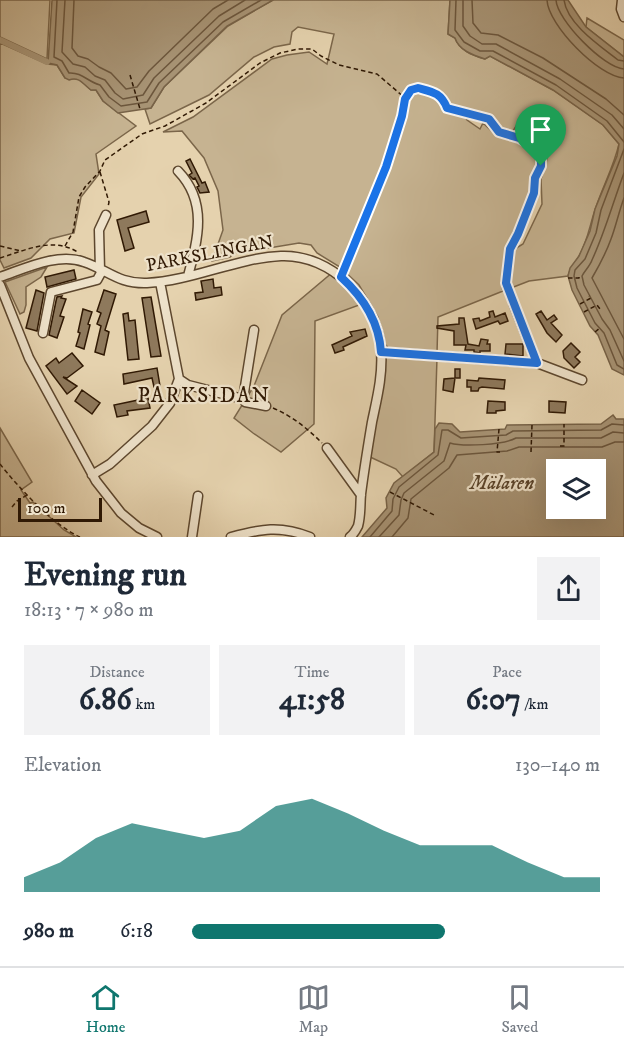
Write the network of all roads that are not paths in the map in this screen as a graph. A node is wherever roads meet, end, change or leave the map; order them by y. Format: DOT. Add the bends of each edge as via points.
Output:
graph roads {
  1 [pos="622,0"];
  2 [pos="624,17"];
  3 [pos="178,171"];
  4 [pos="106,215"];
  5 [pos="101,270"];
  6 [pos="188,276"];
  7 [pos="0,277"];
  8 [pos="160,282"];
  9 [pos="0,285"];
  10 [pos="514,305"];
  11 [pos="254,330"];
  12 [pos="43,333"];
  13 [pos="381,352"];
  14 [pos="537,363"];
  15 [pos="179,380"];
  16 [pos="582,380"];
  17 [pos="243,399"];
  18 [pos="266,406"];
  19 [pos="327,448"];
  20 [pos="92,475"];
  21 [pos="361,495"];
  22 [pos="198,496"];
  23 [pos="157,537"];
  24 [pos="192,537"];
  25 [pos="231,537"];
  26 [pos="310,537"];
  27 [pos="350,537"];
  1 -- 2 [label="street"];
  3 -- 6 [label="street" via="193,192 199,222"];
  4 -- 5 [label="street" via="99,230"];
  5 -- 7 [label="street, PARKSLINGAN" via="66,259"];
  5 -- 8 [label="street, PARKSLINGAN" via="126,282"];
  5 -- 12 [label="street" via="97,280 51,292"];
  6 -- 8 [label="street, PARKSLINGAN"];
  6 -- 13 [label="street, PARKSLINGAN" via="285,256 322,264 352,286 372,314"];
  8 -- 15 [label="street"];
  9 -- 20 [label="street" via="30,358"];
  10 -- 14 [label="street"];
  11 -- 17 [label="street"];
  13 -- 14 [label="street"];
  13 -- 21 [label="street, PARKSLINGAN" via="380,384"];
  14 -- 16 [label="street"];
  15 -- 17 [label="street"];
  15 -- 20 [label="street" via="170,403 152,426"];
  17 -- 18 [label="street"];
  19 -- 21 [label="street"];
  20 -- 23 [label="street" via="121,513"];
  21 -- 27 [label="street, PARKSLINGAN" via="357,526"];
  22 -- 24 [label="street"];
  25 -- 26 [label="street" via="265,529 292,530"];
}
